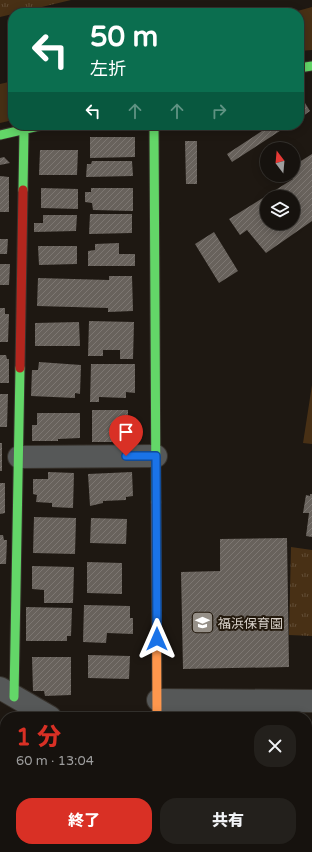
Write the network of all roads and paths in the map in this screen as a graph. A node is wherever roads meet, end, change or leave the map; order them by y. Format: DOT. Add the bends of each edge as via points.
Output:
graph roads {
  1 [pos="24,130"];
  2 [pos="154,130"];
  3 [pos="0,135"];
  4 [pos="156,456"];
  5 [pos="19,457"];
  6 [pos="7,693"];
  7 [pos="312,701"];
  8 [pos="157,708"];
  9 [pos="41,712"];
  1 -- 3 [label="street"];
  1 -- 5 [label="street"];
  2 -- 4 [label="street"];
  4 -- 5 [label="street"];
  4 -- 8 [label="street"];
  5 -- 6 [label="street"];
  6 -- 9 [label="street"];
  7 -- 8 [label="street"];
}
